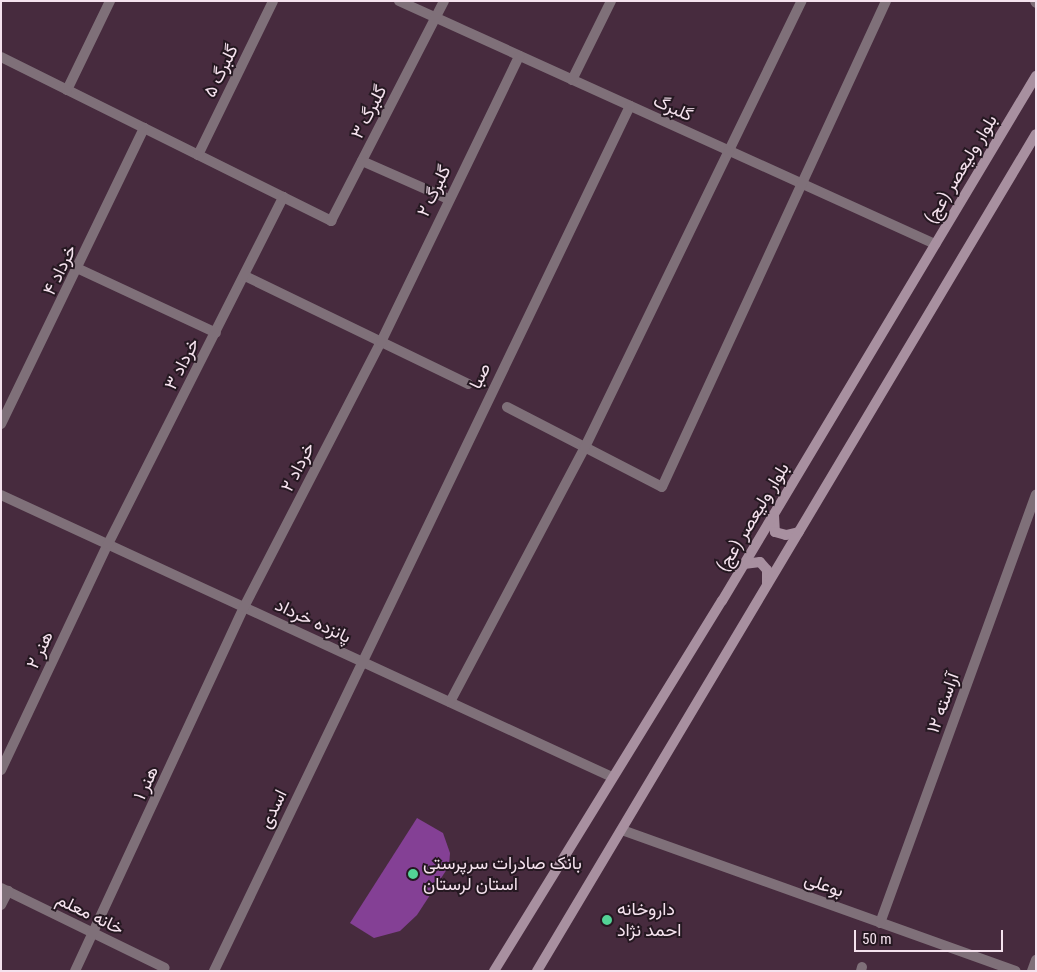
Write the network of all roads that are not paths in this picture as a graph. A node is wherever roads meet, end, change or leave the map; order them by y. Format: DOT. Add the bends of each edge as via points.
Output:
graph roads {
  1 [pos="110,1"];
  2 [pos="273,1"];
  3 [pos="399,1"];
  4 [pos="444,1"];
  5 [pos="611,1"];
  6 [pos="802,1"];
  7 [pos="886,1"];
  8 [pos="436,18"];
  9 [pos="519,56"];
  10 [pos="1,58"];
  11 [pos="1036,76"];
  12 [pos="572,80"];
  13 [pos="67,90"];
  14 [pos="630,106"];
  15 [pos="144,128"];
  16 [pos="1036,134"];
  17 [pos="729,151"];
  18 [pos="198,155"];
  19 [pos="362,161"];
  20 [pos="801,184"];
  21 [pos="283,197"];
  22 [pos="448,199"];
  23 [pos="934,244"];
  24 [pos="79,268"];
  25 [pos="245,276"];
  26 [pos="216,333"];
  27 [pos="381,342"];
  28 [pos="468,384"];
  29 [pos="507,407"];
  30 [pos="1,424"];
  31 [pos="585,447"];
  32 [pos="1036,494"];
  33 [pos="1,495"];
  34 [pos="774,515"];
  35 [pos="799,532"];
  36 [pos="108,544"];
  37 [pos="744,564"];
  38 [pos="767,585"];
  39 [pos="244,607"];
  40 [pos="361,661"];
  41 [pos="450,702"];
  42 [pos="1,770"];
  43 [pos="612,776"];
  44 [pos="622,830"];
  45 [pos="4,889"];
  46 [pos="1,905"];
  47 [pos="880,922"];
  48 [pos="95,934"];
  49 [pos="1036,960"];
  50 [pos="165,968"];
  51 [pos="76,971"];
  52 [pos="214,971"];
  53 [pos="494,971"];
  54 [pos="537,971"];
  55 [pos="1015,971"];
  56 [pos="1032,971"];
  1 -- 13 [label="street"];
  2 -- 18 [label="street, گلبرگ ۵"];
  3 -- 8 [label="street, گلبرگ"];
  4 -- 8 [label="street, گلبرگ ۳"];
  5 -- 12 [label="street"];
  6 -- 17 [label="street"];
  7 -- 20 [label="street"];
  8 -- 9 [label="street, گلبرگ"];
  8 -- 19 [label="street, گلبرگ ۳"];
  9 -- 12 [label="street, گلبرگ"];
  9 -- 22 [label="street, گلبرگ ۲"];
  10 -- 13 [label="street"];
  11 -- 23 [label="main road, بلوار ولیعصر (عج)"];
  12 -- 14 [label="street, گلبرگ"];
  13 -- 15 [label="street"];
  14 -- 17 [label="street, گلبرگ"];
  14 -- 40 [label="street, صبا"];
  15 -- 18 [label="street"];
  15 -- 24 [label="street, خرداد ۴"];
  16 -- 35 [label="main road"];
  17 -- 20 [label="street, گلبرگ"];
  17 -- 31 [label="street"];
  18 -- 21 [label="street"];
  19 -- 21 [label="street, گلبرگ ۳" via="331,220"];
  19 -- 22 [label="street"];
  20 -- 23 [label="street, گلبرگ"];
  20 -- 31 [label="street" via="662,487"];
  21 -- 25 [label="street, خرداد ۳"];
  22 -- 27 [label="street, گلبرگ ۲"];
  23 -- 34 [label="main road, بلوار ولیعصر (عج)"];
  24 -- 26 [label="street"];
  24 -- 30 [label="street, خرداد ۴"];
  25 -- 26 [label="street, خرداد ۳"];
  25 -- 27 [label="street"];
  26 -- 36 [label="street, خرداد ۳"];
  27 -- 28 [label="street"];
  27 -- 39 [label="street, خرداد ۲"];
  29 -- 31 [label="street"];
  31 -- 41 [label="street"];
  32 -- 47 [label="street, ۱۲ آراسته"];
  33 -- 36 [label="street, پانزده خرداد"];
  34 -- 35 [label="main road" via="775,532 786,535"];
  34 -- 37 [label="main road, بلوار ولیعصر (عج)"];
  35 -- 38 [label="main road"];
  36 -- 39 [label="street, پانزده خرداد"];
  36 -- 42 [label="street, هنر ۲"];
  37 -- 38 [label="main road" via="760,562 767,570"];
  37 -- 43 [label="main road, بلوار ولیعصر (عج)"];
  38 -- 44 [label="main road"];
  39 -- 40 [label="street, پانزده خرداد"];
  39 -- 48 [label="street, هنر ۱"];
  40 -- 41 [label="street, پانزده خرداد"];
  40 -- 52 [label="street, اسدی"];
  41 -- 43 [label="street, پانزده خرداد"];
  43 -- 53 [label="main road, بلوار ولیعصر (عج)"];
  44 -- 47 [label="street, بوعلی"];
  44 -- 54 [label="main road"];
  45 -- 46 [label="street"];
  45 -- 48 [label="street, خانه معلم"];
  47 -- 55 [label="street, بوعلی"];
  48 -- 50 [label="street, خانه معلم"];
  48 -- 51 [label="street, هنر ۱"];
  49 -- 56 [label="street"];
}
